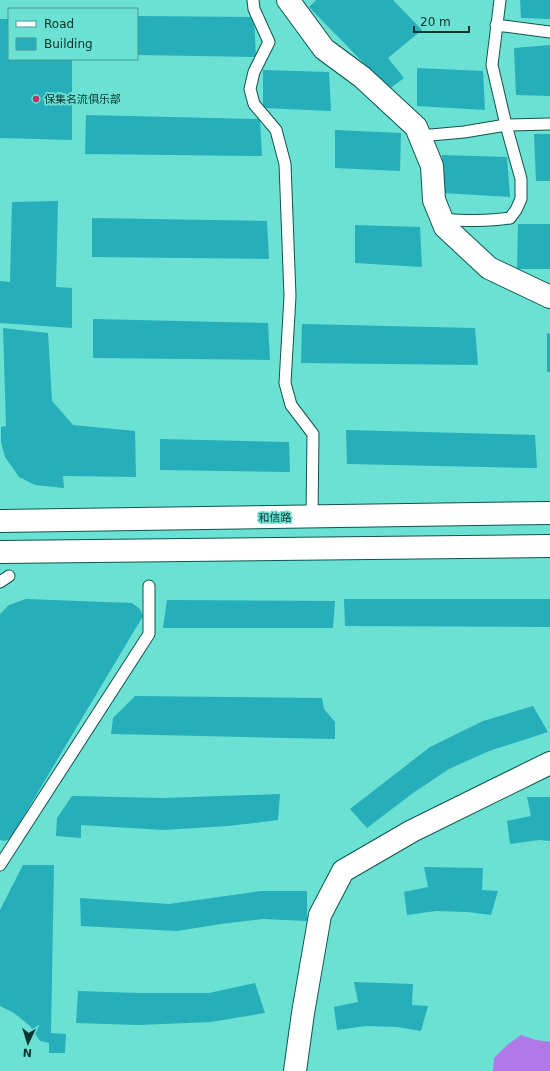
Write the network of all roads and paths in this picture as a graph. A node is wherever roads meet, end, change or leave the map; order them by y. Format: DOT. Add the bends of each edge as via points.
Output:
graph roads {
  1 [pos="253,0"];
  2 [pos="288,0"];
  3 [pos="500,0"];
  4 [pos="496,25"];
  5 [pos="550,32"];
  6 [pos="550,124"];
  7 [pos="506,125"];
  8 [pos="420,136"];
  9 [pos="441,219"];
  10 [pos="550,297"];
  11 [pos="550,513"];
  12 [pos="312,517"];
  13 [pos="0,521"];
  14 [pos="550,546"];
  15 [pos="0,552"];
  16 [pos="149,586"];
  17 [pos="550,763"];
  18 [pos="0,865"];
  19 [pos="295,1071"];
  1 -- 12 [label="lane" via="254,9 269,42 254,72 250,89 254,104 276,130 285,164 290,296 285,383 291,405 313,434"];
  2 -- 8 [label="street" via="324,49 362,77 416,127"];
  3 -- 4 [label="lane"];
  4 -- 5 [label="lane"];
  4 -- 7 [label="lane" via="492,65"];
  6 -- 7 [label="lane"];
  7 -- 8 [label="lane"];
  7 -- 9 [label="lane" via="520,179 521,199 516,210 510,218 495,221"];
  8 -- 9 [label="street" via="432,166 434,200"];
  9 -- 10 [label="street" via="445,228 489,268"];
  11 -- 12 [label="street, 和信路"];
  12 -- 13 [label="street, 和信路"];
  14 -- 15 [label="street"];
  16 -- 18 [label="lane" via="149,634"];
  17 -- 19 [label="street" via="412,831 343,871 320,915"];
}
